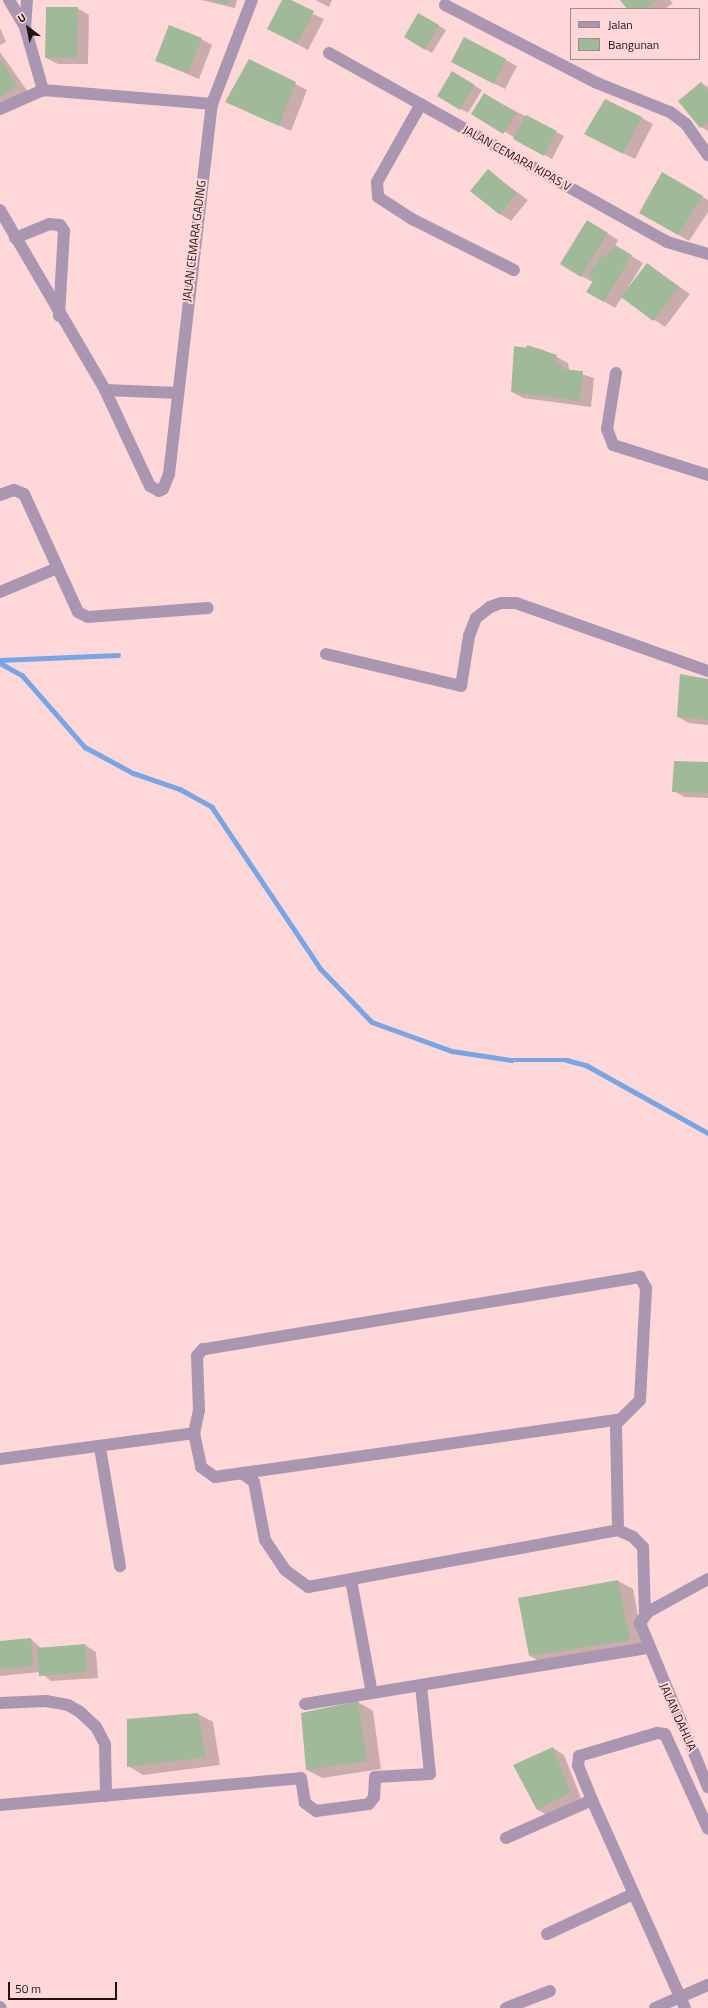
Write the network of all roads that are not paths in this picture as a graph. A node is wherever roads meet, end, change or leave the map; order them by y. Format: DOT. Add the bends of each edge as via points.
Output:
graph roads {
  1 [pos="9,0"];
  2 [pos="27,0"];
  3 [pos="252,0"];
  4 [pos="445,5"];
  5 [pos="25,27"];
  6 [pos="328,53"];
  7 [pos="43,90"];
  8 [pos="212,104"];
  9 [pos="421,104"];
  10 [pos="0,109"];
  11 [pos="708,155"];
  12 [pos="0,210"];
  13 [pos="15,238"];
  14 [pos="708,254"];
  15 [pos="514,270"];
  16 [pos="59,316"];
  17 [pos="616,373"];
  18 [pos="105,390"];
  19 [pos="178,393"];
  20 [pos="708,475"];
  21 [pos="0,494"];
  22 [pos="57,568"];
  23 [pos="0,592"];
  24 [pos="208,608"];
  25 [pos="326,654"];
  26 [pos="708,671"];
  27 [pos="620,1419"];
  28 [pos="194,1433"];
  29 [pos="100,1448"];
  30 [pos="0,1459"];
  31 [pos="242,1473"];
  32 [pos="618,1530"];
  33 [pos="120,1566"];
  34 [pos="708,1579"];
  35 [pos="351,1580"];
  36 [pos="645,1615"];
  37 [pos="648,1648"];
  38 [pos="421,1685"];
  39 [pos="372,1693"];
  40 [pos="0,1703"];
  41 [pos="305,1704"];
  42 [pos="708,1786"];
  43 [pos="106,1796"];
  44 [pos="592,1800"];
  45 [pos="0,1805"];
  46 [pos="708,1829"];
  47 [pos="506,1838"];
  48 [pos="633,1894"];
  49 [pos="547,1934"];
  50 [pos="708,1985"];
  51 [pos="550,1991"];
  52 [pos="683,2003"];
  53 [pos="506,2008"];
  54 [pos="656,2008"];
  1 -- 5 [label="street"];
  2 -- 5 [label="street"];
  3 -- 8 [label="street, JALAN CEMARA GADING"];
  4 -- 11 [label="street" via="597,83 670,112 686,124"];
  5 -- 7 [label="street"];
  6 -- 9 [label="street, JALAN CEMARA KIPAS V"];
  7 -- 8 [label="street"];
  7 -- 10 [label="street"];
  8 -- 19 [label="street, JALAN CEMARA GADING"];
  9 -- 14 [label="street, JALAN CEMARA KIPAS V" via="667,242"];
  9 -- 15 [label="street" via="377,182 378,197 412,219"];
  12 -- 13 [label="street"];
  13 -- 16 [label="street"];
  13 -- 16 [label="street" via="49,224 60,225 64,231"];
  16 -- 18 [label="street"];
  17 -- 20 [label="street" via="607,428 613,445"];
  18 -- 19 [label="street"];
  18 -- 19 [label="street, JALAN CEMARA GADING" via="150,486 158,491 163,489 169,474"];
  21 -- 22 [label="street" via="14,490 24,494"];
  22 -- 23 [label="street"];
  22 -- 24 [label="street" via="72,606 88,618"];
  25 -- 26 [label="street" via="460,686 469,636 476,618 490,606 501,602 524,606"];
  27 -- 28 [label="street" via="640,1400 646,1288 640,1277 203,1349 197,1356 199,1410"];
  27 -- 31 [label="street"];
  27 -- 32 [label="street" via="616,1424"];
  28 -- 29 [label="street"];
  28 -- 31 [label="street" via="205,1473 215,1477"];
  29 -- 30 [label="street"];
  29 -- 33 [label="street"];
  31 -- 35 [label="street" via="254,1482 265,1540 285,1570 308,1587"];
  32 -- 35 [label="street"];
  32 -- 36 [label="street, JALAN DAHLIA" via="633,1537 643,1547"];
  34 -- 36 [label="street"];
  35 -- 39 [label="street"];
  36 -- 37 [label="street, JALAN DAHLIA" via="640,1623"];
  37 -- 38 [label="street"];
  37 -- 42 [label="street, JALAN DAHLIA"];
  38 -- 39 [label="street"];
  38 -- 43 [label="street" via="430,1774 375,1776 374,1797 369,1804 316,1811 305,1803 302,1778"];
  39 -- 41 [label="street"];
  40 -- 43 [label="street" via="46,1702 68,1705 80,1712 96,1728 105,1744"];
  43 -- 45 [label="street"];
  44 -- 46 [label="street" via="578,1766 579,1756 661,1732 669,1738"];
  44 -- 47 [label="street"];
  44 -- 48 [label="street"];
  48 -- 49 [label="street"];
  48 -- 52 [label="street"];
  50 -- 52 [label="street"];
  51 -- 53 [label="street"];
  52 -- 54 [label="street"];
}
